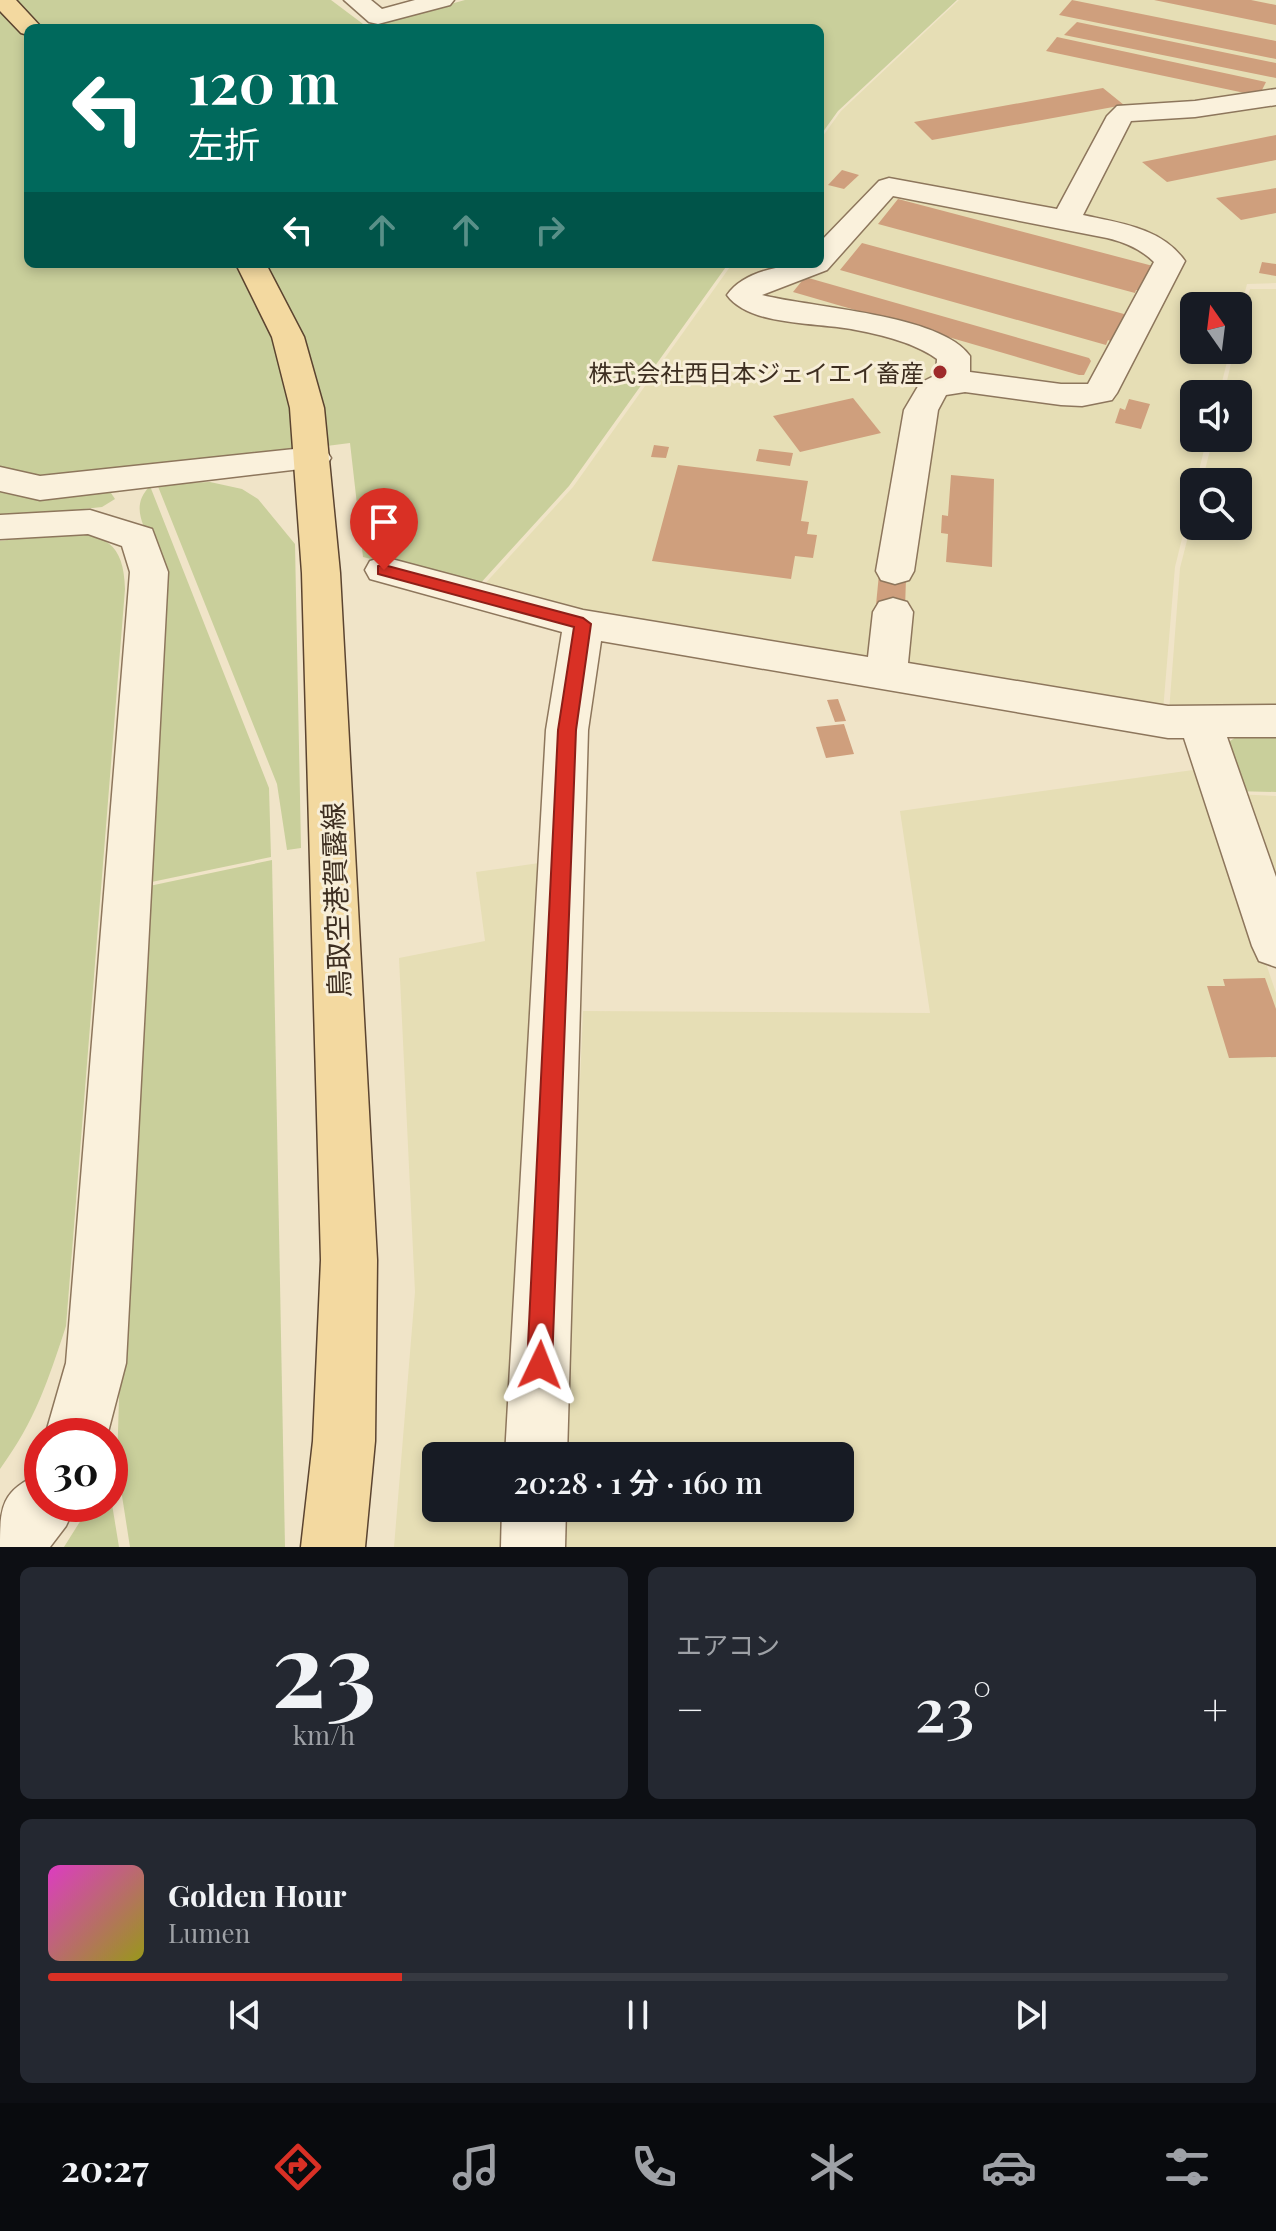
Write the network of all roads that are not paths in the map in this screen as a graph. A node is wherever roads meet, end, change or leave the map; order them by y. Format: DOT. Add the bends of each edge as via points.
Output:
graph roads {
  1 [pos="3,0"];
  2 [pos="356,0"];
  3 [pos="442,0"];
  4 [pos="26,24"];
  5 [pos="1276,97"];
  6 [pos="1066,220"];
  7 [pos="824,255"];
  8 [pos="253,268"];
  9 [pos="810,268"];
  10 [pos="953,381"];
  11 [pos="313,458"];
  12 [pos="0,479"];
  13 [pos="0,527"];
  14 [pos="384,570"];
  15 [pos="895,571"];
  16 [pos="893,612"];
  17 [pos="583,624"];
  18 [pos="887,672"];
  19 [pos="1276,721"];
  20 [pos="1201,723"];
  21 [pos="1276,946"];
  22 [pos="81,1418"];
  23 [pos="537,1442"];
  24 [pos="534,1522"];
  25 [pos="333,1547"];
  26 [pos="533,1547"];
  1 -- 4 [label="main road"];
  2 -- 3 [label="street" via="378,17"];
  5 -- 6 [label="street" via="1122,114"];
  6 -- 7 [label="street" via="889,187"];
  6 -- 10 [label="street" via="1148,242 1170,261 1100,393 1074,396"];
  8 -- 11 [label="main road, 鳥取空港賀露線" via="288,337 307,408"];
  9 -- 10 [label="street" via="743,295 796,314 856,320 937,344 954,356"];
  10 -- 15 [label="street" via="933,389 921,410"];
  11 -- 12 [label="street" via="40,488"];
  11 -- 25 [label="main road, 鳥取空港賀露線" via="348,1244 349,1351"];
  13 -- 22 [label="street" via="90,522 139,538 149,572 96,1363"];
  14 -- 17 [label="street"];
  16 -- 18 [label="street"];
  17 -- 18 [label="street"];
  17 -- 23 [label="street" via="567,730"];
  18 -- 20 [label="street" via="1168,722"];
  19 -- 20 [label="street"];
  20 -- 21 [label="street"];
  24 -- 26 [label="street"];
}
